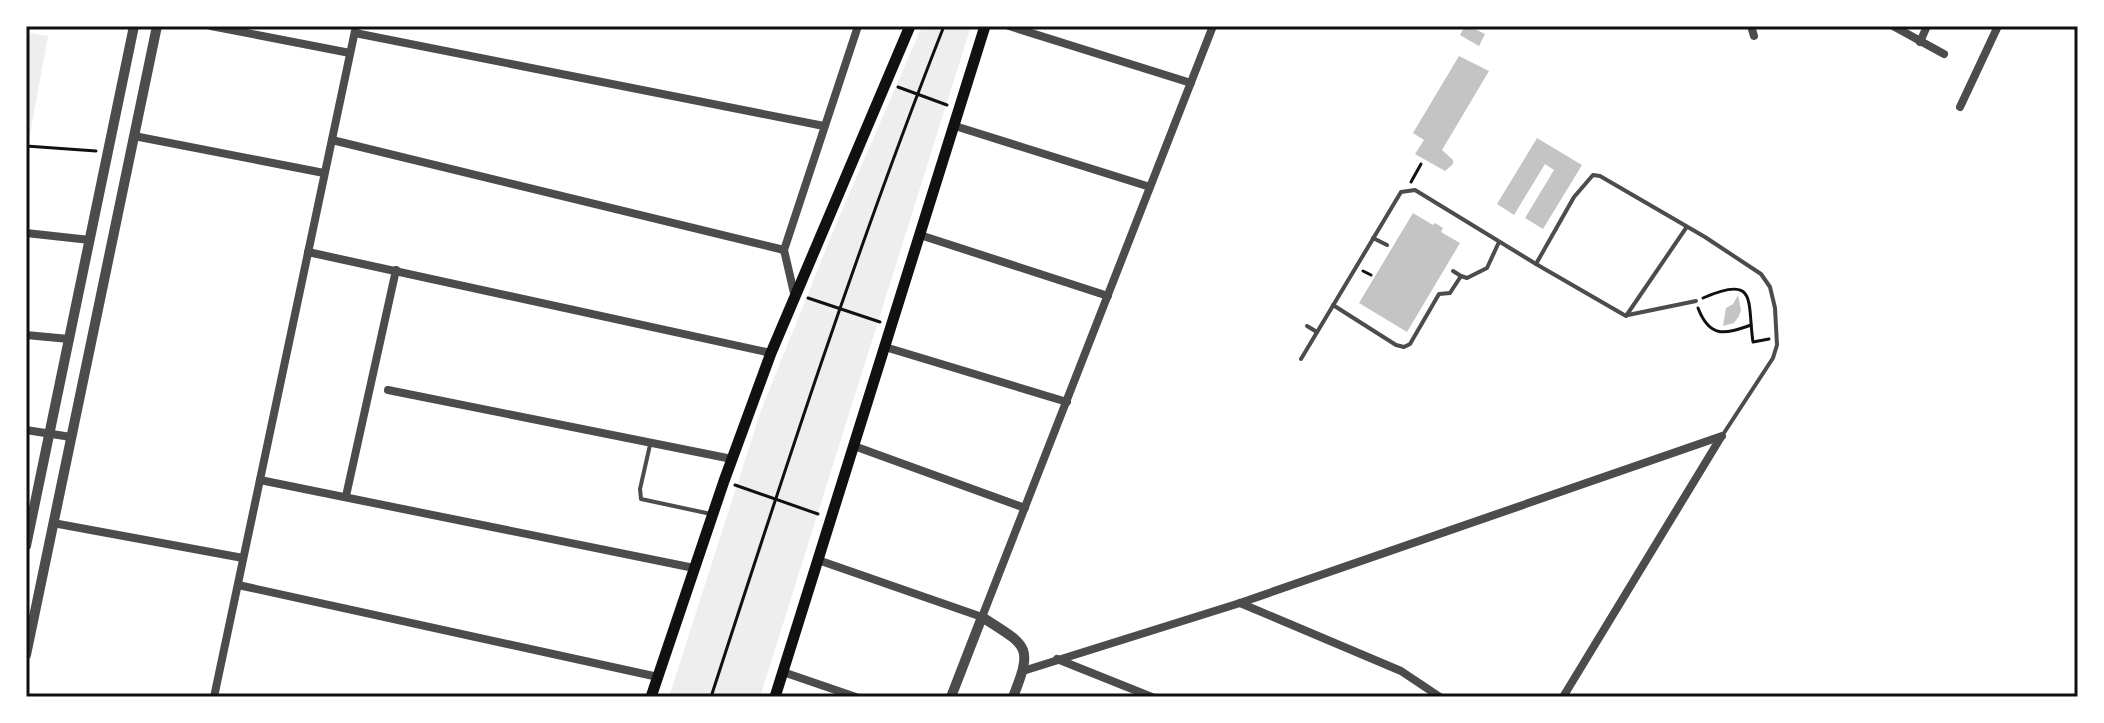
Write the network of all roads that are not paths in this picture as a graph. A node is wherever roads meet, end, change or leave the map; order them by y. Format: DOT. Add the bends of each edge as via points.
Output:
graph roads {
  1 [pos="134,26"];
  2 [pos="157,26"];
  3 [pos="211,26"];
  4 [pos="858,26"];
  5 [pos="910,26"];
  6 [pos="985,26"];
  7 [pos="1009,26"];
  8 [pos="1213,26"];
  9 [pos="1751,26"];
  10 [pos="1893,26"];
  11 [pos="1927,26"];
  12 [pos="1998,26"];
  13 [pos="356,30"];
  14 [pos="1754,36"];
  15 [pos="1920,42"];
  16 [pos="350,53"];
  17 [pos="1944,54"];
  18 [pos="1191,83"];
  19 [pos="1960,107"];
  20 [pos="824,126"];
  21 [pos="955,126"];
  22 [pos="134,136"];
  23 [pos="332,140"];
  24 [pos="324,173"];
  25 [pos="1150,187"];
  26 [pos="1686,228"];
  27 [pos="26,233"];
  28 [pos="920,235"];
  29 [pos="1373,238"];
  30 [pos="90,240"];
  31 [pos="1499,242"];
  32 [pos="1387,245"];
  33 [pos="784,250"];
  34 [pos="308,252"];
  35 [pos="1536,264"];
  36 [pos="396,270"];
  37 [pos="1453,271"];
  38 [pos="1461,276"];
  39 [pos="794,293"];
  40 [pos="1108,296"];
  41 [pos="1696,301"];
  42 [pos="1333,305"];
  43 [pos="1626,316"];
  44 [pos="1307,326"];
  45 [pos="1317,332"];
  46 [pos="26,335"];
  47 [pos="69,339"];
  48 [pos="885,347"];
  49 [pos="771,353"];
  50 [pos="1301,359"];
  51 [pos="388,390"];
  52 [pos="1067,402"];
  53 [pos="26,430"];
  54 [pos="49,433"];
  55 [pos="1722,436"];
  56 [pos="71,437"];
  57 [pos="651,442"];
  58 [pos="854,446"];
  59 [pos="732,459"];
  60 [pos="260,480"];
  61 [pos="346,496"];
  62 [pos="1025,508"];
  63 [pos="712,514"];
  64 [pos="53,523"];
  65 [pos="26,546"];
  66 [pos="243,558"];
  67 [pos="818,560"];
  68 [pos="694,568"];
  69 [pos="238,585"];
  70 [pos="1240,603"];
  71 [pos="982,617"];
  72 [pos="26,655"];
  73 [pos="1057,659"];
  74 [pos="1023,671"];
  75 [pos="783,672"];
  76 [pos="658,677"];
  77 [pos="214,697"];
  78 [pos="651,697"];
  79 [pos="775,697"];
  80 [pos="856,697"];
  81 [pos="951,697"];
  82 [pos="1013,697"];
  83 [pos="1152,697"];
  84 [pos="1440,697"];
  85 [pos="1563,697"];
  1 -- 30 [label="street"];
  2 -- 22 [label="street"];
  3 -- 16 [label="street"];
  4 -- 20 [label="street"];
  5 -- 39 [label="main road"];
  6 -- 21 [label="main road"];
  7 -- 18 [label="street"];
  8 -- 18 [label="street"];
  9 -- 14 [label="street"];
  10 -- 15 [label="street"];
  11 -- 15 [label="street"];
  12 -- 19 [label="street"];
  13 -- 16 [label="street"];
  13 -- 20 [label="street"];
  15 -- 17 [label="street"];
  16 -- 23 [label="street"];
  18 -- 25 [label="street"];
  20 -- 33 [label="street"];
  21 -- 25 [label="street"];
  21 -- 28 [label="main road"];
  22 -- 24 [label="street"];
  22 -- 56 [label="street"];
  23 -- 24 [label="street"];
  23 -- 33 [label="street"];
  24 -- 34 [label="street"];
  25 -- 40 [label="street"];
  26 -- 35 [label="lane" via="1593,175 1574,197"];
  26 -- 43 [label="lane"];
  26 -- 55 [label="lane" via="1761,274 1770,287 1777,338 1773,358"];
  27 -- 30 [label="street"];
  28 -- 40 [label="street"];
  28 -- 48 [label="main road"];
  29 -- 31 [label="lane" via="1407,189"];
  29 -- 32 [label="lane"];
  29 -- 42 [label="lane"];
  30 -- 47 [label="street"];
  31 -- 35 [label="lane"];
  31 -- 38 [label="lane" via="1487,268"];
  33 -- 39 [label="street"];
  34 -- 36 [label="street"];
  34 -- 60 [label="street"];
  35 -- 43 [label="lane"];
  36 -- 49 [label="street"];
  36 -- 61 [label="street"];
  37 -- 38 [label="lane"];
  38 -- 42 [label="lane" via="1450,293 1439,294 1404,347"];
  39 -- 49 [label="main road"];
  40 -- 52 [label="street"];
  41 -- 43 [label="lane"];
  42 -- 45 [label="lane"];
  44 -- 45 [label="lane"];
  45 -- 50 [label="lane"];
  46 -- 47 [label="street"];
  47 -- 54 [label="street"];
  48 -- 52 [label="street"];
  48 -- 58 [label="main road"];
  49 -- 59 [label="main road"];
  51 -- 57 [label="street"];
  52 -- 62 [label="street"];
  53 -- 54 [label="street"];
  54 -- 56 [label="street"];
  54 -- 65 [label="street"];
  55 -- 70 [label="street"];
  55 -- 85 [label="street"];
  56 -- 64 [label="street"];
  57 -- 59 [label="street"];
  57 -- 63 [label="lane" via="641,499"];
  58 -- 62 [label="street"];
  58 -- 67 [label="main road"];
  59 -- 63 [label="main road"];
  60 -- 61 [label="street"];
  60 -- 66 [label="street"];
  61 -- 68 [label="street"];
  62 -- 71 [label="street"];
  63 -- 68 [label="main road"];
  64 -- 66 [label="street"];
  64 -- 72 [label="street"];
  66 -- 69 [label="street"];
  67 -- 71 [label="street"];
  67 -- 75 [label="main road"];
  68 -- 76 [label="main road"];
  69 -- 76 [label="street"];
  69 -- 77 [label="street"];
  70 -- 73 [label="street"];
  70 -- 84 [label="street" via="1401,671"];
  71 -- 74 [label="street" via="1023,648"];
  71 -- 81 [label="street"];
  73 -- 74 [label="street"];
  73 -- 83 [label="street"];
  74 -- 82 [label="street"];
  75 -- 79 [label="main road"];
  75 -- 80 [label="street"];
  76 -- 78 [label="main road"];
}
